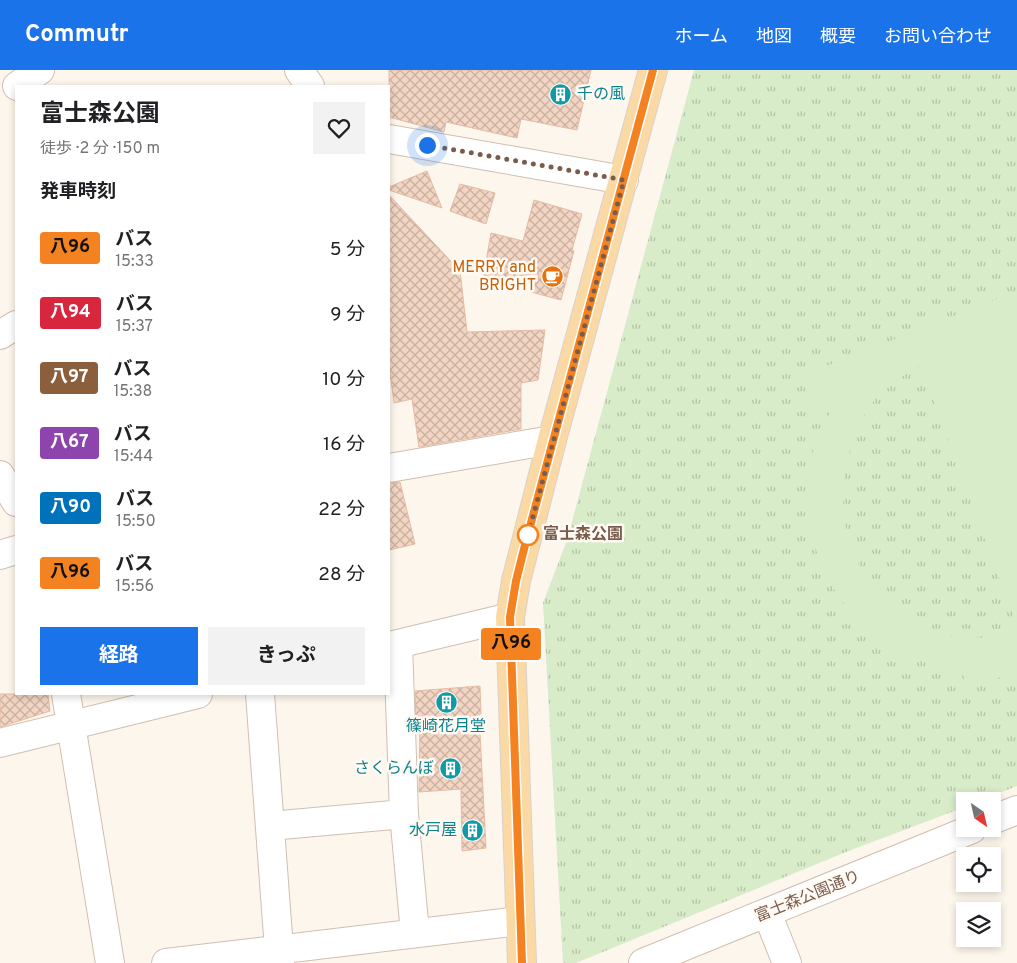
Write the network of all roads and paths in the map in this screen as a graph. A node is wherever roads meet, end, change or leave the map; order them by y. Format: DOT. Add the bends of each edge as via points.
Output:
graph roads {
  1 [pos="40,70"];
  2 [pos="653,70"];
  3 [pos="18,85"];
  4 [pos="15,87"];
  5 [pos="0,98"];
  6 [pos="390,139"];
  7 [pos="624,180"];
  8 [pos="15,326"];
  9 [pos="0,335"];
  10 [pos="552,440"];
  11 [pos="390,468"];
  12 [pos="0,475"];
  13 [pos="15,500"];
  14 [pos="15,550"];
  15 [pos="0,555"];
  16 [pos="510,617"];
  17 [pos="393,645"];
  18 [pos="66,695"];
  19 [pos="194,695"];
  20 [pos="260,695"];
  21 [pos="72,725"];
  22 [pos="0,743"];
  23 [pos="1017,810"];
  24 [pos="404,814"];
  25 [pos="1001,816"];
  26 [pos="270,826"];
  27 [pos="956,836"];
  28 [pos="768,914"];
  29 [pos="520,921"];
  30 [pos="415,933"];
  31 [pos="279,957"];
  32 [pos="110,963"];
  33 [pos="166,963"];
  34 [pos="522,963"];
  35 [pos="643,963"];
  36 [pos="787,963"];
  1 -- 3 [label="street"];
  2 -- 7 [label="main road"];
  4 -- 5 [label="street"];
  6 -- 7 [label="street"];
  7 -- 10 [label="main road"];
  8 -- 9 [label="street"];
  10 -- 11 [label="street"];
  10 -- 16 [label="main road"];
  12 -- 13 [label="street"];
  14 -- 15 [label="street"];
  16 -- 17 [label="street"];
  16 -- 29 [label="main road"];
  17 -- 24 [label="street"];
  18 -- 21 [label="street"];
  19 -- 21 [label="street"];
  20 -- 26 [label="street"];
  21 -- 22 [label="street"];
  21 -- 32 [label="street"];
  23 -- 25 [label="street"];
  24 -- 26 [label="street"];
  24 -- 30 [label="street"];
  26 -- 31 [label="street"];
  27 -- 28 [label="street, 富士森公園通り"];
  28 -- 35 [label="street, 富士森公園通り"];
  28 -- 36 [label="street"];
  29 -- 30 [label="street"];
  29 -- 34 [label="main road"];
  30 -- 31 [label="street"];
  31 -- 33 [label="street"];
}
